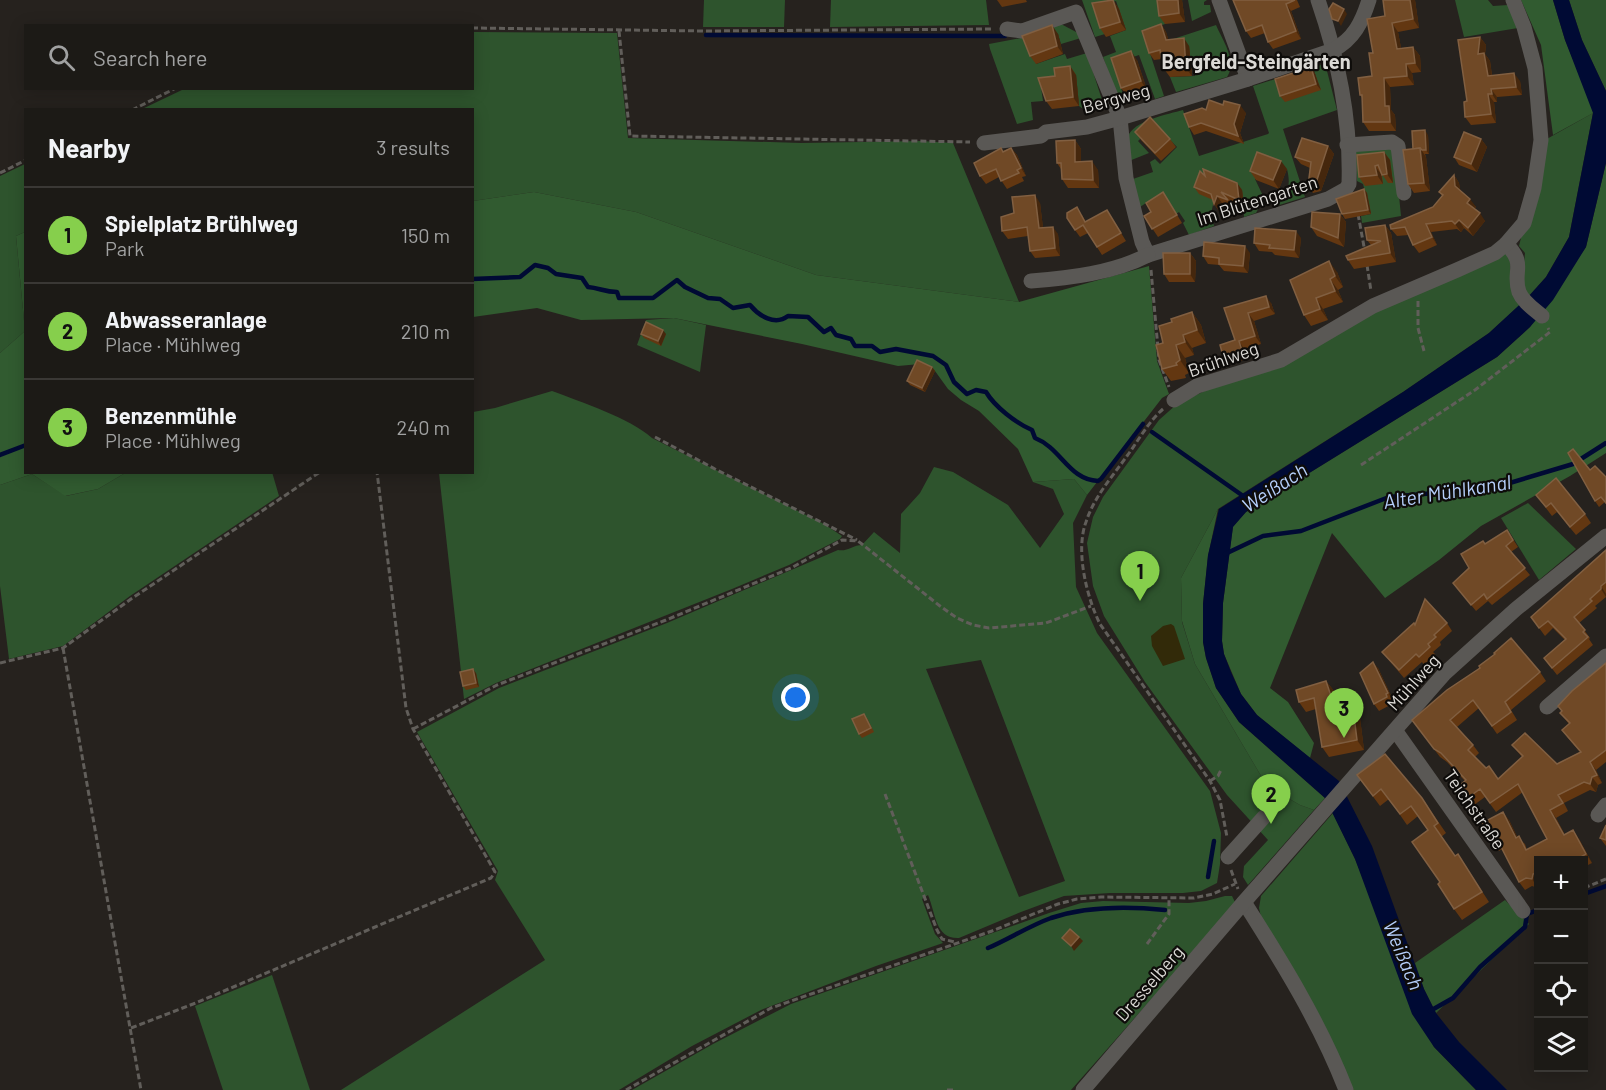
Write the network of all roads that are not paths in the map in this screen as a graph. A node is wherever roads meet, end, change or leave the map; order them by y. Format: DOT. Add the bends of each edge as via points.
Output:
graph roads {
  1 [pos="1219,0"];
  2 [pos="1318,0"];
  3 [pos="1369,0"];
  4 [pos="1513,0"];
  5 [pos="1014,30"];
  6 [pos="1333,50"];
  7 [pos="1248,80"];
  8 [pos="1120,118"];
  9 [pos="984,143"];
  10 [pos="1347,145"];
  11 [pos="1404,193"];
  12 [pos="1506,244"];
  13 [pos="1148,255"];
  14 [pos="1031,281"];
  15 [pos="1542,316"];
  16 [pos="1174,400"];
  17 [pos="1606,536"];
  18 [pos="1606,656"];
  19 [pos="1547,706"];
  20 [pos="1395,730"];
  21 [pos="1264,817"];
  22 [pos="1228,857"];
  23 [pos="1244,902"];
  24 [pos="1523,911"];
  25 [pos="1083,1090"];
  26 [pos="1346,1090"];
  1 -- 7 [label="street"];
  2 -- 6 [label="street, Im Blütengarten"];
  3 -- 6 [label="street, Bergweg" via="1352,37"];
  4 -- 12 [label="street, Brühlweg" via="1535,68 1541,140 1524,223"];
  5 -- 8 [label="street" via="1076,12"];
  6 -- 7 [label="street, Bergweg"];
  6 -- 10 [label="street, Im Blütengarten" via="1346,111"];
  7 -- 8 [label="street, Bergweg"];
  8 -- 9 [label="street, Bergweg" via="1041,136"];
  8 -- 13 [label="street" via="1126,178"];
  10 -- 11 [label="street" via="1392,141 1398,146"];
  10 -- 13 [label="street, Im Blütengarten" via="1349,184 1328,199"];
  12 -- 15 [label="street" via="1518,259 1519,291"];
  12 -- 16 [label="street, Brühlweg" via="1495,253 1373,306 1281,360 1197,386"];
  13 -- 14 [label="street, Im Blütengarten" via="1085,275"];
  17 -- 20 [label="street, Mühlweg" via="1444,674"];
  18 -- 19 [label="street"];
  20 -- 23 [label="street, Mühlweg"];
  20 -- 24 [label="street, Teichstraße"];
  21 -- 22 [label="street"];
  23 -- 25 [label="street, Dresselberg"];
  23 -- 26 [label="street" via="1314,1020"];
}
